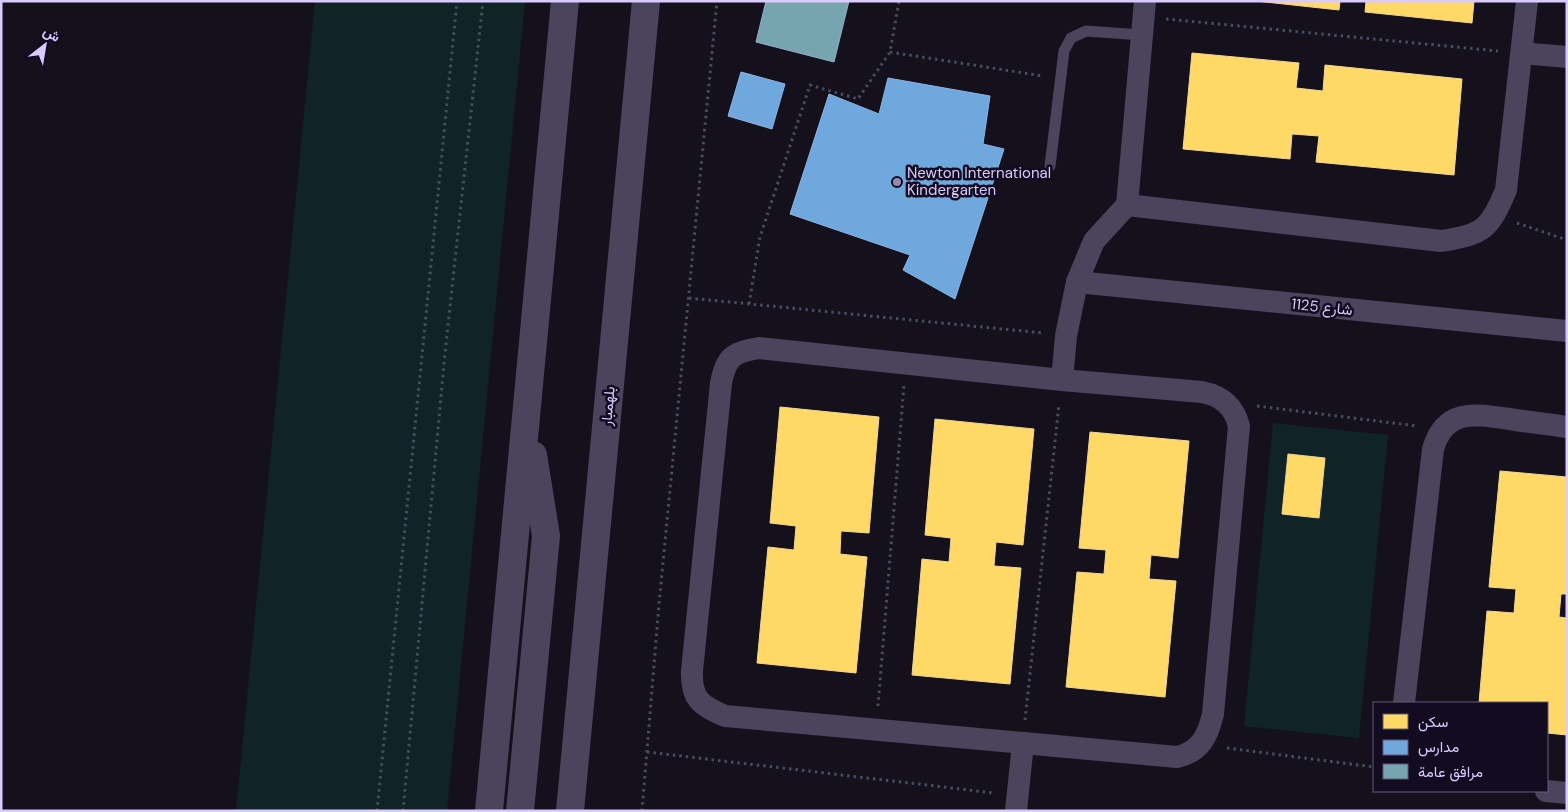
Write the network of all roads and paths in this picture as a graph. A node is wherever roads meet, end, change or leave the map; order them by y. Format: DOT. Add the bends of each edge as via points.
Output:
graph roads {
  1 [pos="457,1"];
  2 [pos="483,1"];
  3 [pos="565,1"];
  4 [pos="646,1"];
  5 [pos="717,1"];
  6 [pos="899,1"];
  7 [pos="1527,1"];
  8 [pos="1143,18"];
  9 [pos="890,52"];
  10 [pos="1522,53"];
  11 [pos="1567,58"];
  12 [pos="1061,79"];
  13 [pos="1050,166"];
  14 [pos="1127,205"];
  15 [pos="1495,216"];
  16 [pos="1567,240"];
  17 [pos="1077,282"];
  18 [pos="689,298"];
  19 [pos="749,304"];
  20 [pos="1567,331"];
  21 [pos="1066,336"];
  22 [pos="906,362"];
  23 [pos="1062,380"];
  24 [pos="1227,402"];
  25 [pos="526,414"];
  26 [pos="1567,427"];
  27 [pos="1442,430"];
  28 [pos="1404,702"];
  29 [pos="876,730"];
  30 [pos="1023,744"];
  31 [pos="1201,745"];
  32 [pos="647,752"];
  33 [pos="1373,766"];
  34 [pos="1548,791"];
  35 [pos="1567,793"];
  36 [pos="1017,803"];
  37 [pos="377,811"];
  38 [pos="403,811"];
  39 [pos="489,811"];
  40 [pos="520,811"];
  41 [pos="570,811"];
  42 [pos="642,811"];
  1 -- 37 [label="path"];
  2 -- 38 [label="path" via="445,353"];
  3 -- 25 [label="street"];
  4 -- 41 [label="street, بلهمبار"];
  5 -- 18 [label="path"];
  6 -- 9 [label="path"];
  7 -- 10 [label="street"];
  8 -- 10 [label="path"];
  8 -- 12 [label="lane" via="1086,31 1071,38 1064,51"];
  8 -- 14 [label="street"];
  9 -- 12 [label="path"];
  9 -- 19 [label="path" via="858,99 810,84 760,237"];
  10 -- 11 [label="street"];
  10 -- 15 [label="street" via="1506,190"];
  12 -- 13 [label="lane"];
  14 -- 15 [label="street" via="1441,241 1480,232"];
  14 -- 17 [label="street" via="1094,241"];
  15 -- 16 [label="path"];
  17 -- 20 [label="street, شارع 1125"];
  17 -- 21 [label="street"];
  18 -- 19 [label="path"];
  18 -- 32 [label="path"];
  19 -- 21 [label="path"];
  21 -- 23 [label="street"];
  22 -- 23 [label="street"];
  22 -- 29 [label="path"];
  22 -- 29 [label="street" via="759,348 742,350 730,358 721,384 692,671 696,698 705,707 725,716"];
  23 -- 24 [label="street" via="1202,392"];
  23 -- 30 [label="path"];
  24 -- 27 [label="path"];
  24 -- 31 [label="street" via="1239,426 1213,714"];
  25 -- 39 [label="street"];
  25 -- 40 [label="street" via="546,536"];
  26 -- 27 [label="street" via="1477,415 1456,419"];
  27 -- 28 [label="street" via="1434,449"];
  29 -- 30 [label="street"];
  30 -- 31 [label="street" via="1177,757"];
  30 -- 36 [label="street"];
  31 -- 33 [label="path"];
  32 -- 36 [label="path"];
  32 -- 42 [label="path"];
  34 -- 35 [label="street"];
}
